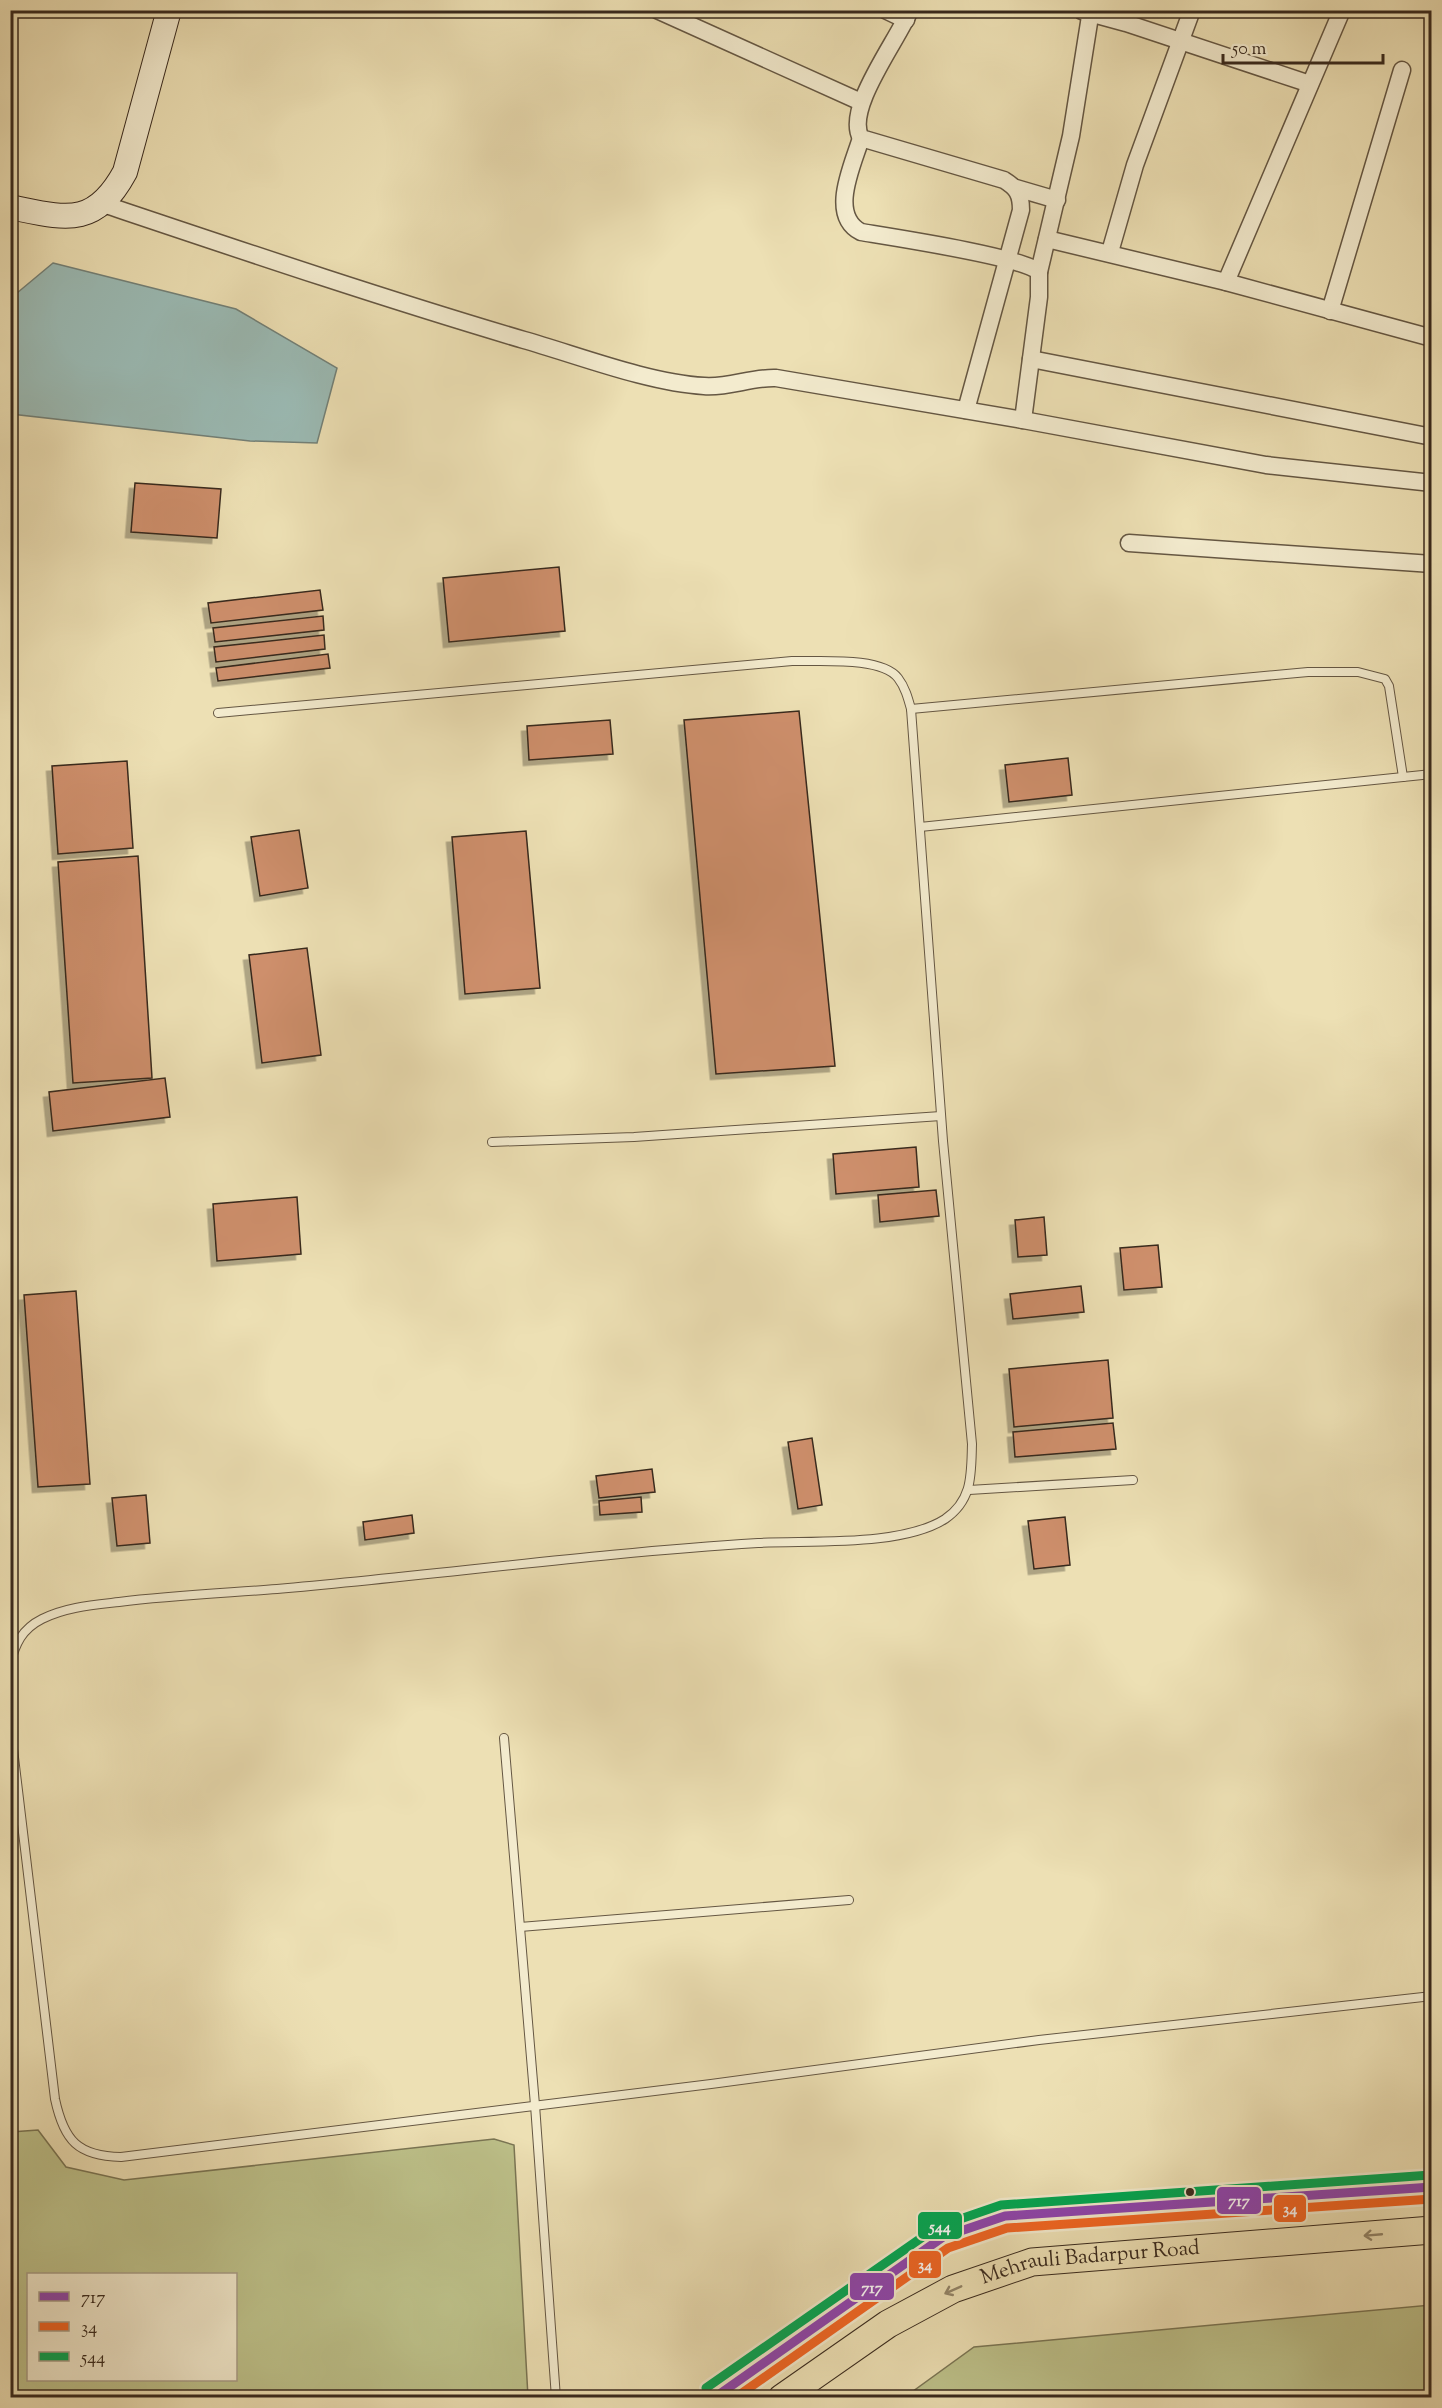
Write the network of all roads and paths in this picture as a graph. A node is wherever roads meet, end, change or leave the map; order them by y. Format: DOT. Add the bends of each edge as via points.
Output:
graph roads {
  1 [pos="169,10"];
  2 [pos="657,10"];
  3 [pos="885,10"];
  4 [pos="1192,10"];
  5 [pos="1342,10"];
  6 [pos="1087,11"];
  7 [pos="908,15"];
  8 [pos="1182,42"];
  9 [pos="1402,70"];
  10 [pos="1310,84"];
  11 [pos="861,102"];
  12 [pos="861,138"];
  13 [pos="1016,188"];
  14 [pos="1057,200"];
  15 [pos="103,204"];
  16 [pos="10,207"];
  17 [pos="1047,239"];
  18 [pos="1110,252"];
  19 [pos="1005,259"];
  20 [pos="1038,272"];
  21 [pos="1226,282"];
  22 [pos="1330,311"];
  23 [pos="1431,338"];
  24 [pos="1031,359"];
  25 [pos="966,410"];
  26 [pos="1023,420"];
  27 [pos="1431,437"];
  28 [pos="1431,483"];
  29 [pos="1129,543"];
  30 [pos="1431,564"];
  31 [pos="910,709"];
  32 [pos="218,713"];
  33 [pos="1431,774"];
  34 [pos="1403,777"];
  35 [pos="920,827"];
  36 [pos="940,1116"];
  37 [pos="492,1142"];
  38 [pos="1133,1480"];
  39 [pos="969,1490"];
  40 [pos="10,1665"];
  41 [pos="10,1724"];
  42 [pos="504,1738"];
  43 [pos="849,1900"];
  44 [pos="520,1927"];
  45 [pos="1431,1996"];
  46 [pos="536,2105"];
  47 [pos="1431,2187"];
  48 [pos="1431,2230"];
  49 [pos="556,2397"];
  50 [pos="713,2397"];
  51 [pos="782,2397"];
  1 -- 15 [label="street" via="125,172"];
  2 -- 11 [label="street"];
  3 -- 7 [label="street"];
  4 -- 8 [label="street"];
  5 -- 10 [label="street"];
  6 -- 8 [label="street"];
  6 -- 14 [label="street" via="1071,136"];
  7 -- 11 [label="street"];
  8 -- 10 [label="street"];
  8 -- 18 [label="street" via="1135,165"];
  9 -- 22 [label="street"];
  10 -- 21 [label="street"];
  11 -- 12 [label="street" via="856,126"];
  12 -- 13 [label="street" via="996,177"];
  12 -- 19 [label="street" via="844,206 851,227"];
  13 -- 14 [label="street"];
  13 -- 19 [label="street" via="1021,210"];
  14 -- 17 [label="street"];
  15 -- 16 [label="street" via="85,213 62,217"];
  15 -- 25 [label="street" via="334,282 682,383 723,386 756,377 776,378"];
  17 -- 18 [label="street"];
  17 -- 20 [label="street"];
  18 -- 21 [label="street"];
  19 -- 20 [label="street" via="1033,266"];
  19 -- 25 [label="street"];
  20 -- 24 [label="street" via="1039,297"];
  21 -- 22 [label="street"];
  22 -- 23 [label="street"];
  24 -- 26 [label="street"];
  24 -- 27 [label="street"];
  25 -- 26 [label="street"];
  26 -- 28 [label="street" via="1266,465"];
  29 -- 30 [label="street"];
  31 -- 32 [label="lane" via="907,694 890,671 852,663 792,661"];
  31 -- 34 [label="lane" via="1237,678 1358,672 1385,679 1389,686"];
  31 -- 35 [label="lane"];
  33 -- 34 [label="lane"];
  34 -- 35 [label="lane"];
  35 -- 36 [label="lane"];
  36 -- 37 [label="lane" via="634,1137"];
  36 -- 39 [label="lane" via="972,1444"];
  38 -- 39 [label="lane"];
  39 -- 40 [label="lane" via="945,1518 920,1530 872,1539 756,1544 72,1608 41,1619 22,1632"];
  41 -- 46 [label="lane" via="55,2099 60,2122 71,2140 97,2156 122,2157"];
  42 -- 44 [label="lane"];
  43 -- 44 [label="lane"];
  44 -- 46 [label="lane"];
  45 -- 46 [label="lane" via="1039,2040"];
  46 -- 49 [label="lane"];
  47 -- 50 [label="main road" via="1005,2216 943,2237"];
  48 -- 51 [label="main road, Mehrauli Badarpur Road, one-way" via="1032,2262 953,2289 897,2319"];
}
